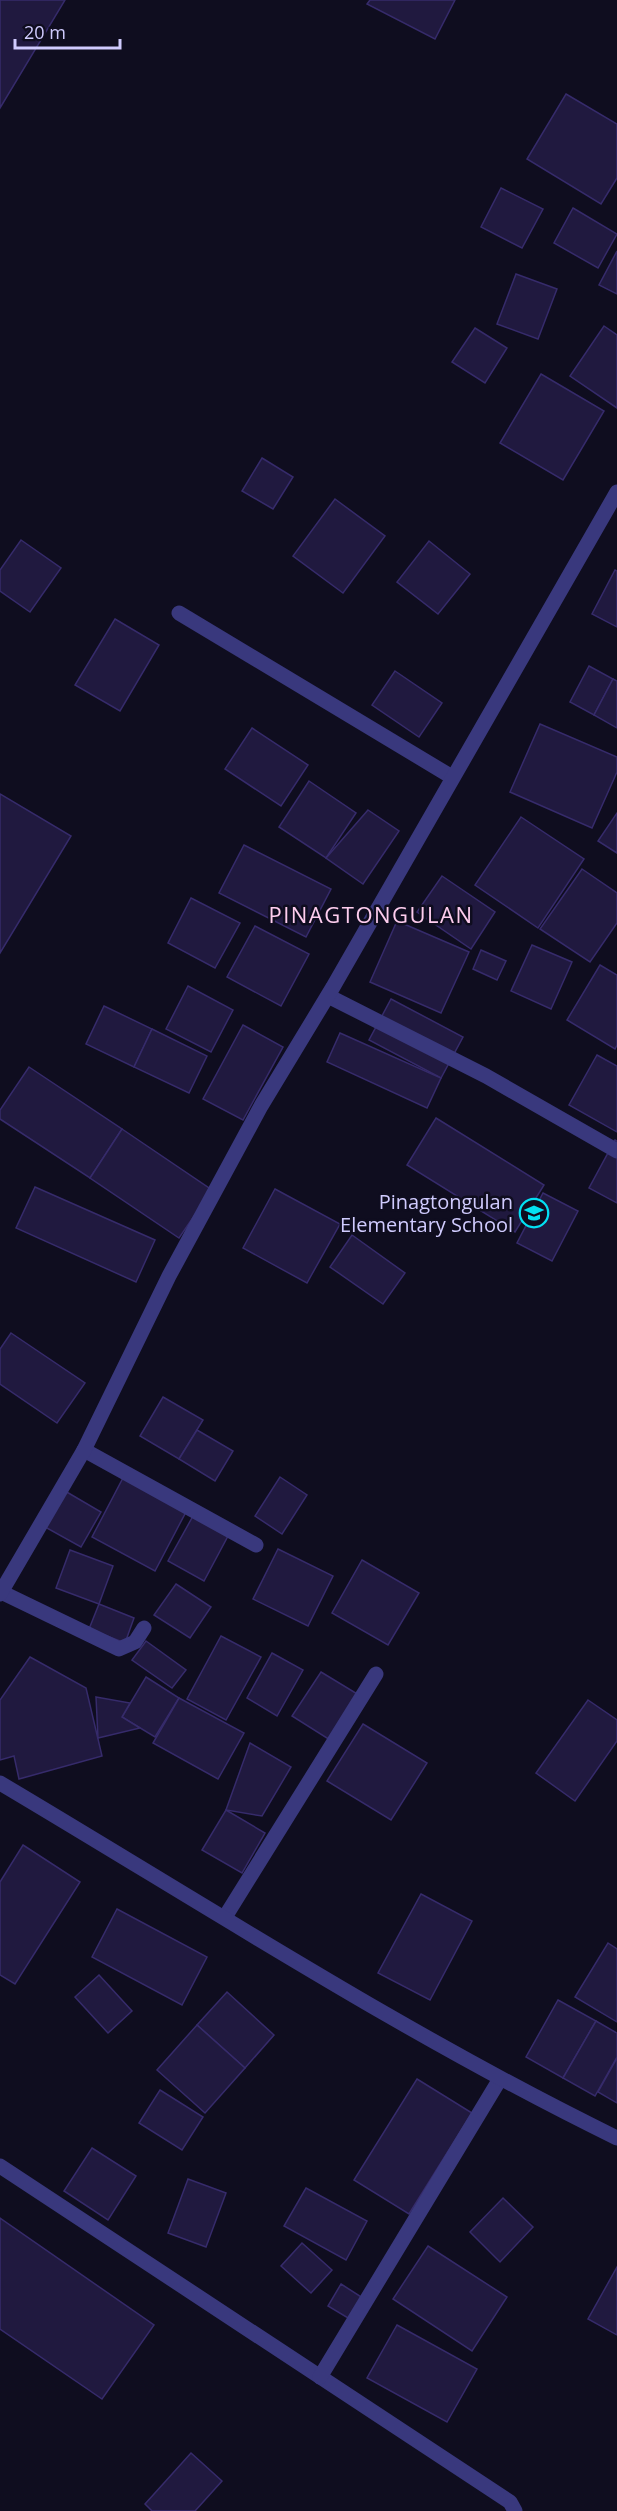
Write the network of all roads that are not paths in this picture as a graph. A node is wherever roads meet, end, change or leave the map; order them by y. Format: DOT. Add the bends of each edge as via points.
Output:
graph roads {
  1 [pos="617,492"];
  2 [pos="178,613"];
  3 [pos="452,777"];
  4 [pos="328,996"];
  5 [pos="617,1151"];
  6 [pos="84,1449"];
  7 [pos="256,1545"];
  8 [pos="1,1593"];
  9 [pos="144,1628"];
  10 [pos="376,1674"];
  11 [pos="0,1783"];
  12 [pos="225,1917"];
  13 [pos="500,2079"];
  14 [pos="617,2138"];
  15 [pos="0,2166"];
  16 [pos="320,2377"];
  17 [pos="515,2511"];
  1 -- 3 [label="street"];
  2 -- 3 [label="street"];
  3 -- 4 [label="street"];
  4 -- 5 [label="street" via="486,1076"];
  4 -- 6 [label="street" via="261,1106 201,1216"];
  6 -- 7 [label="street"];
  6 -- 8 [label="street"];
  8 -- 9 [label="street" via="119,1649 135,1642"];
  10 -- 12 [label="street"];
  11 -- 12 [label="street"];
  12 -- 13 [label="street"];
  13 -- 14 [label="street"];
  13 -- 16 [label="street"];
  15 -- 16 [label="street"];
  16 -- 17 [label="street" via="510,2502"];
}
